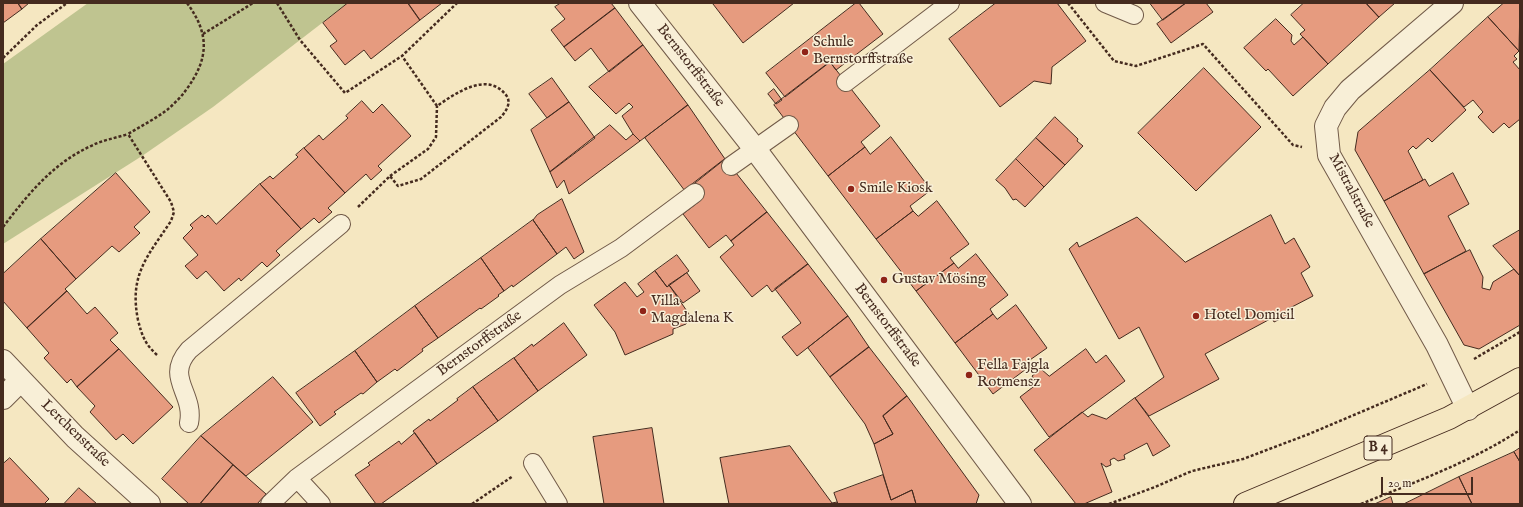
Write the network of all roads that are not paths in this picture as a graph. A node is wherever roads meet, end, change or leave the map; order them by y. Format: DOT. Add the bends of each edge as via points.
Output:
graph roads {
  1 [pos="640,3"];
  2 [pos="950,3"];
  3 [pos="1106,3"];
  4 [pos="1452,3"];
  5 [pos="1134,15"];
  6 [pos="846,82"];
  7 [pos="789,125"];
  8 [pos="755,149"];
  9 [pos="731,166"];
  10 [pos="695,193"];
  11 [pos="341,224"];
  12 [pos="3,361"];
  13 [pos="21,380"];
  14 [pos="1520,380"];
  15 [pos="3,398"];
  16 [pos="1468,409"];
  17 [pos="189,423"];
  18 [pos="532,463"];
  19 [pos="297,478"];
  20 [pos="149,504"];
  21 [pos="270,504"];
  22 [pos="322,504"];
  23 [pos="558,504"];
  24 [pos="1020,504"];
  25 [pos="1245,504"];
  1 -- 8 [label="street, Bernstorffstraße"];
  2 -- 6 [label="lane"];
  3 -- 5 [label="lane"];
  4 -- 16 [label="street, Mistralstraße" via="1350,90 1335,108 1326,126 1329,155 1437,345"];
  7 -- 8 [label="lane"];
  8 -- 9 [label="lane"];
  8 -- 24 [label="street, Bernstorffstraße"];
  10 -- 19 [label="lane, Bernstorffstraße" via="621,248 560,285"];
  11 -- 17 [label="lane" via="189,350 179,364 179,377 191,414"];
  12 -- 13 [label="street, Lerchenstraße"];
  13 -- 15 [label="street"];
  13 -- 20 [label="street, Lerchenstraße" via="75,437"];
  14 -- 16 [label="main road, B 4"];
  16 -- 25 [label="main road, B 4"];
  18 -- 23 [label="lane"];
  19 -- 21 [label="lane, Bernstorffstraße"];
  19 -- 22 [label="lane"];
}
